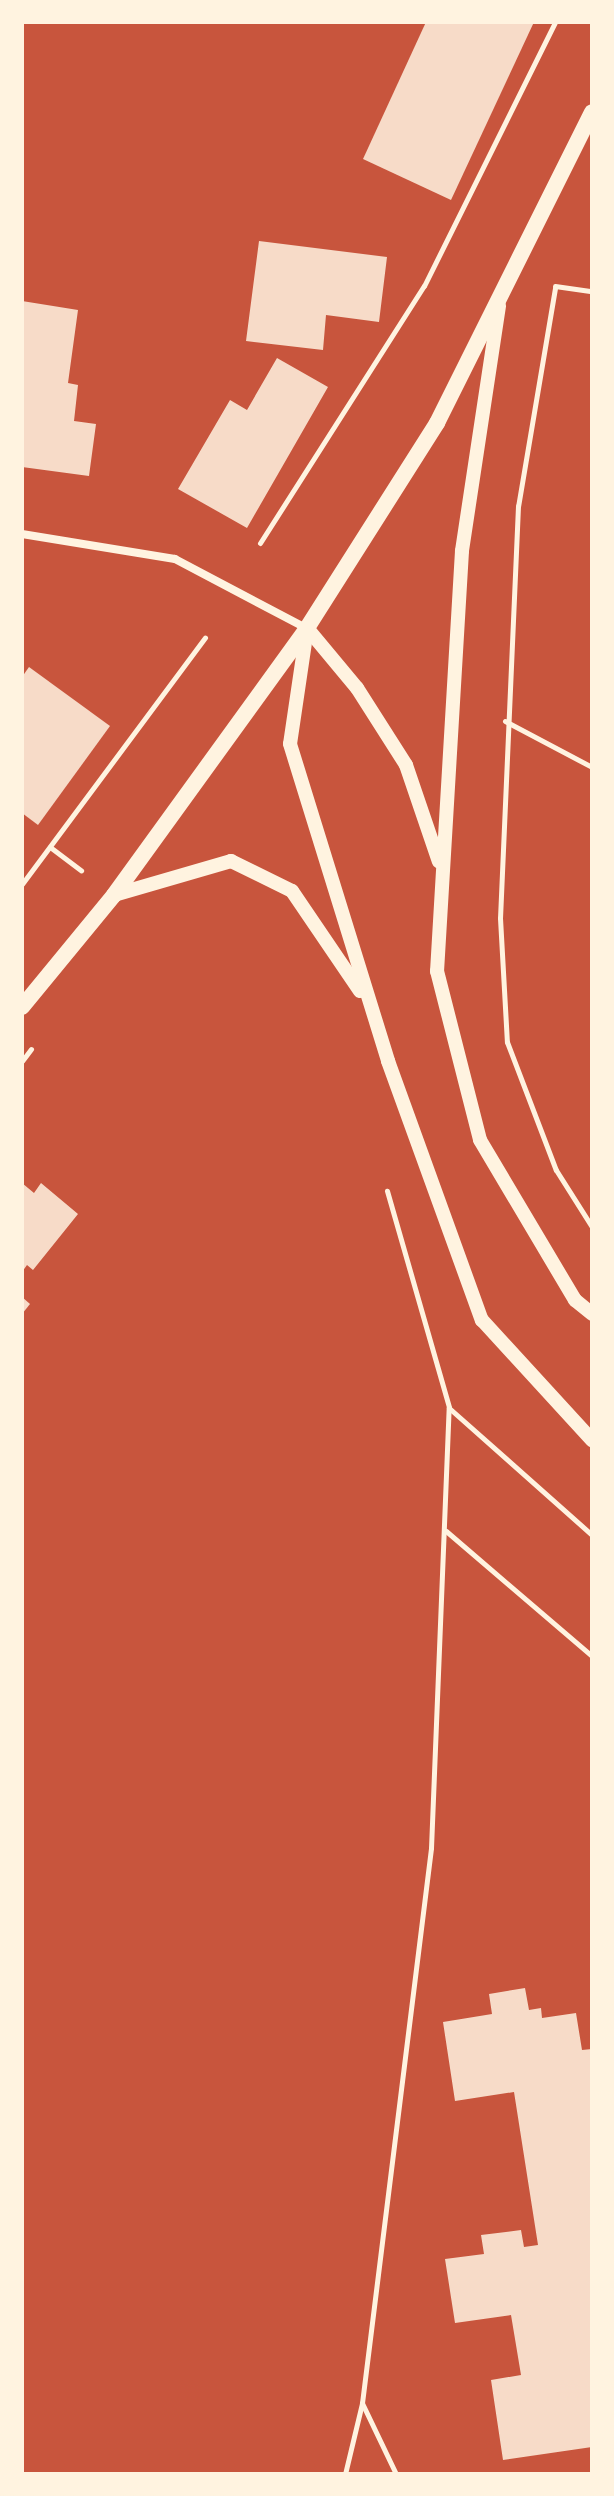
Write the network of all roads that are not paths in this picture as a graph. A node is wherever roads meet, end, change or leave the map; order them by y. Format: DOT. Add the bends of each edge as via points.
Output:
graph roads {
  1 [pos="592,112"];
  2 [pos="500,297"];
  3 [pos="22,534"];
  4 [pos="307,628"];
  5 [pos="442,871"];
  6 [pos="114,895"];
  7 [pos="22,1007"];
  8 [pos="372,1009"];
  9 [pos="592,1314"];
  10 [pos="592,1440"];
  1 -- 2 [label="main road"];
  2 -- 4 [label="main road" via="437,423"];
  2 -- 5 [label="street" via="462,551"];
  3 -- 4 [label="street" via="175,559"];
  4 -- 5 [label="street" via="406,765"];
  4 -- 6 [label="main road"];
  4 -- 8 [label="street" via="290,744"];
  5 -- 9 [label="street" via="437,971 480,1140 575,1300"];
  6 -- 7 [label="main road"];
  6 -- 8 [label="street" via="231,861 292,891"];
  8 -- 10 [label="street" via="482,1320"];
}
